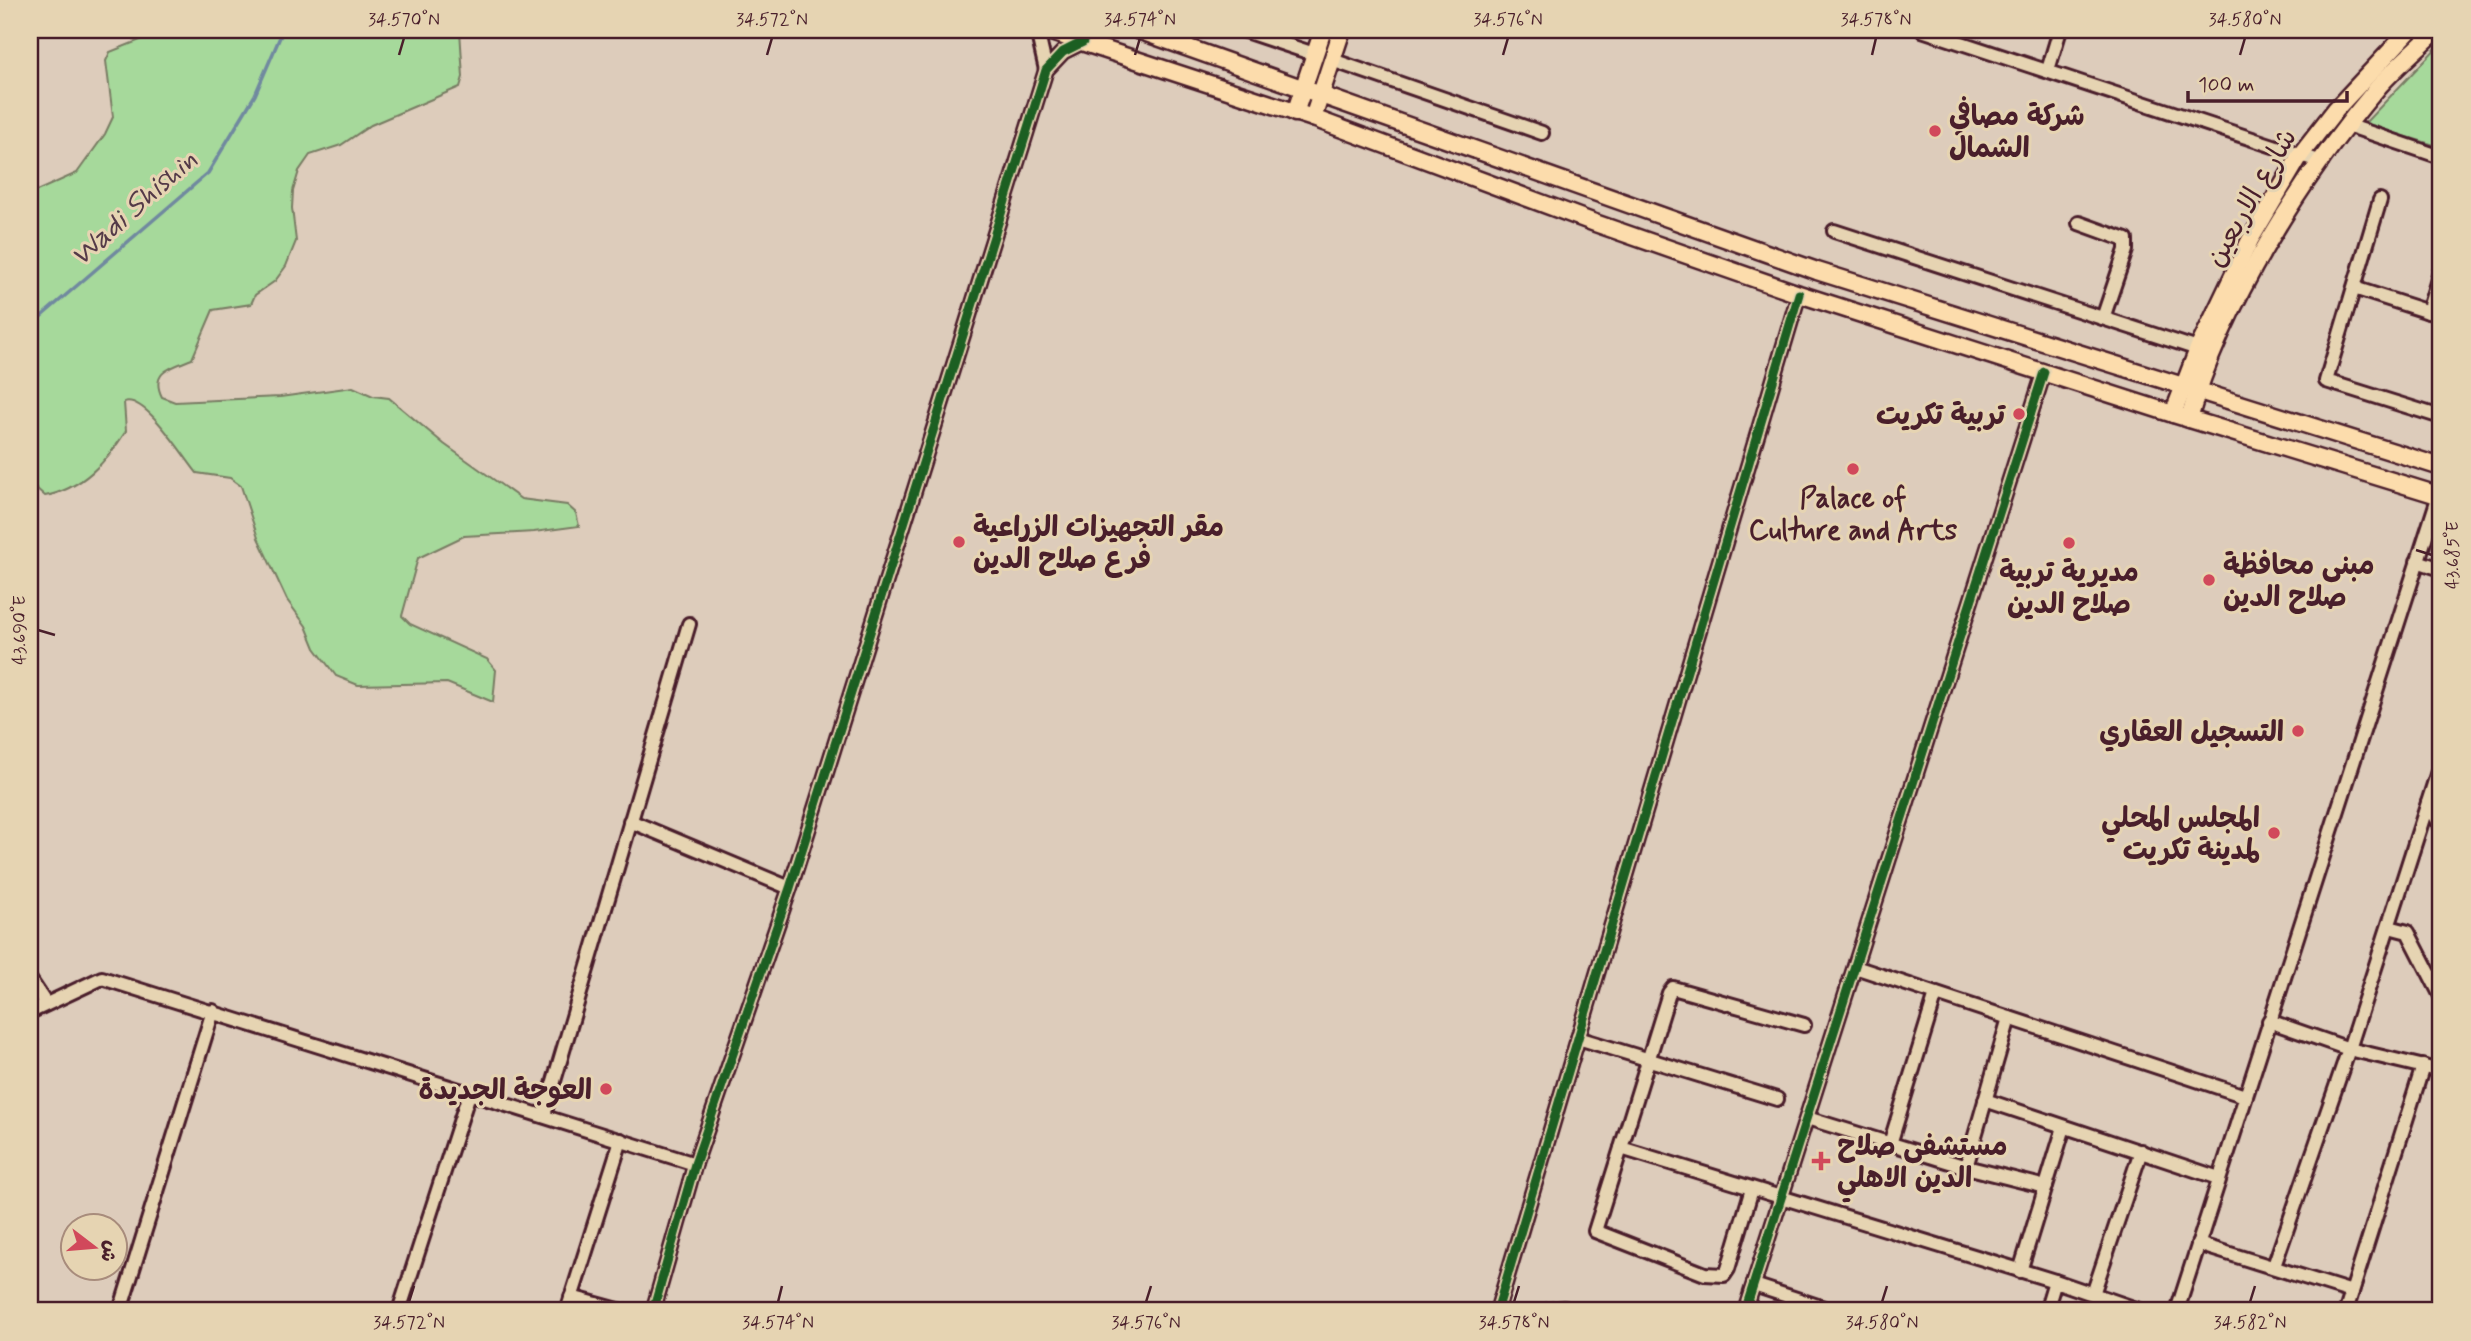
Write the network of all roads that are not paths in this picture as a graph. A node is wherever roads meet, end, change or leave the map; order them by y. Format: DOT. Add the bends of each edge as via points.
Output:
graph roads {
  1 [pos="1037,30"];
  2 [pos="1045,30"];
  3 [pos="1139,30"];
  4 [pos="1242,30"];
  5 [pos="1323,30"];
  6 [pos="1342,30"];
  7 [pos="1922,30"];
  8 [pos="2060,30"];
  9 [pos="2410,30"];
  10 [pos="2437,30"];
  11 [pos="1083,42"];
  12 [pos="1314,54"];
  13 [pos="1332,60"];
  14 [pos="1046,70"];
  15 [pos="2048,70"];
  16 [pos="1302,86"];
  17 [pos="1321,93"];
  18 [pos="1295,113"];
  19 [pos="1313,118"];
  20 [pos="2347,125"];
  21 [pos="1542,133"];
  22 [pos="2301,155"];
  23 [pos="2441,157"];
  24 [pos="2322,162"];
  25 [pos="2380,200"];
  26 [pos="2079,223"];
  27 [pos="1834,231"];
  28 [pos="2441,269"];
  29 [pos="2354,288"];
  30 [pos="1799,294"];
  31 [pos="2428,312"];
  32 [pos="2441,316"];
  33 [pos="2103,318"];
  34 [pos="2198,349"];
  35 [pos="2044,372"];
  36 [pos="2189,389"];
  37 [pos="2181,416"];
  38 [pos="2441,417"];
  39 [pos="2441,467"];
  40 [pos="2440,495"];
  41 [pos="2417,561"];
  42 [pos="2441,569"];
  43 [pos="689,624"];
  44 [pos="2441,762"];
  45 [pos="2428,803"];
  46 [pos="630,821"];
  47 [pos="2441,826"];
  48 [pos="790,888"];
  49 [pos="2389,928"];
  50 [pos="1855,967"];
  51 [pos="30,980"];
  52 [pos="1936,994"];
  53 [pos="2441,996"];
  54 [pos="46,1003"];
  55 [pos="213,1011"];
  56 [pos="30,1012"];
  57 [pos="2010,1018"];
  58 [pos="2269,1021"];
  59 [pos="1804,1025"];
  60 [pos="1578,1038"];
  61 [pos="2349,1049"];
  62 [pos="1648,1060"];
  63 [pos="2423,1066"];
  64 [pos="2441,1071"];
  65 [pos="469,1094"];
  66 [pos="2245,1096"];
  67 [pos="1777,1099"];
  68 [pos="1986,1100"];
  69 [pos="544,1115"];
  70 [pos="1807,1118"];
  71 [pos="2064,1127"];
  72 [pos="621,1140"];
  73 [pos="1890,1144"];
  74 [pos="1621,1148"];
  75 [pos="2141,1151"];
  76 [pos="695,1164"];
  77 [pos="1966,1167"];
  78 [pos="2219,1178"];
  79 [pos="2046,1187"];
  80 [pos="1752,1189"];
  81 [pos="1783,1195"];
  82 [pos="2199,1244"];
  83 [pos="2274,1266"];
  84 [pos="2020,1271"];
  85 [pos="2055,1281"];
  86 [pos="1754,1285"];
  87 [pos="2352,1292"];
  88 [pos="2093,1294"];
  89 [pos="571,1297"];
  90 [pos="120,1311"];
  91 [pos="399,1311"];
  92 [pos="567,1311"];
  93 [pos="622,1311"];
  94 [pos="653,1311"];
  95 [pos="1497,1311"];
  96 [pos="1546,1311"];
  97 [pos="1572,1311"];
  98 [pos="1745,1311"];
  99 [pos="1833,1311"];
  100 [pos="2046,1311"];
  101 [pos="2142,1311"];
  102 [pos="2177,1311"];
  103 [pos="2346,1311"];
  1 -- 14 [label="street"];
  2 -- 11 [label="main road"];
  3 -- 16 [label="main road"];
  4 -- 12 [label="street"];
  5 -- 12 [label="main road"];
  6 -- 13 [label="main road"];
  7 -- 15 [label="street"];
  8 -- 15 [label="street"];
  9 -- 22 [label="main road, شارع الاربعين" via="2336,109"];
  10 -- 20 [label="main road" via="2381,83"];
  11 -- 14 [label="street" via="1063,52"];
  11 -- 18 [label="main road"];
  12 -- 16 [label="main road"];
  13 -- 17 [label="main road"];
  13 -- 21 [label="street"];
  14 -- 48 [label="street"];
  15 -- 22 [label="street"];
  16 -- 17 [label="main road"];
  16 -- 18 [label="main road"];
  17 -- 19 [label="main road"];
  17 -- 36 [label="main road" via="1817,271"];
  18 -- 19 [label="main road"];
  19 -- 30 [label="main road"];
  20 -- 23 [label="street"];
  20 -- 24 [label="main road"];
  22 -- 24 [label="street"];
  22 -- 34 [label="main road, شارع الاربعين" via="2250,240"];
  24 -- 36 [label="main road" via="2287,211"];
  25 -- 29 [label="street"];
  26 -- 33 [label="street" via="2126,240"];
  27 -- 33 [label="street"];
  28 -- 31 [label="street"];
  29 -- 31 [label="street"];
  29 -- 38 [label="street" via="2326,382"];
  30 -- 35 [label="main road"];
  30 -- 60 [label="street"];
  31 -- 32 [label="street"];
  33 -- 34 [label="street"];
  34 -- 36 [label="main road, شارع الاربعين"];
  35 -- 37 [label="main road"];
  35 -- 50 [label="street"];
  36 -- 37 [label="main road, شارع الاربعين"];
  36 -- 39 [label="main road"];
  37 -- 40 [label="main road"];
  40 -- 41 [label="street"];
  41 -- 42 [label="street"];
  41 -- 58 [label="street"];
  43 -- 46 [label="street"];
  44 -- 45 [label="street"];
  45 -- 47 [label="street"];
  45 -- 49 [label="street"];
  46 -- 48 [label="street"];
  46 -- 69 [label="street"];
  48 -- 76 [label="street"];
  49 -- 53 [label="street" via="2408,932"];
  49 -- 61 [label="street"];
  50 -- 52 [label="street"];
  50 -- 70 [label="street"];
  51 -- 54 [label="street"];
  52 -- 57 [label="street"];
  52 -- 73 [label="street"];
  54 -- 55 [label="street" via="102,978"];
  54 -- 56 [label="street"];
  55 -- 65 [label="street"];
  55 -- 90 [label="street"];
  57 -- 66 [label="street"];
  57 -- 68 [label="street"];
  58 -- 61 [label="street"];
  58 -- 66 [label="street"];
  59 -- 62 [label="street" via="1674,988"];
  60 -- 62 [label="street"];
  60 -- 95 [label="street"];
  61 -- 63 [label="street"];
  61 -- 83 [label="street"];
  62 -- 67 [label="street"];
  62 -- 74 [label="street"];
  63 -- 64 [label="street"];
  63 -- 87 [label="street"];
  65 -- 69 [label="street"];
  65 -- 91 [label="street"];
  66 -- 78 [label="street"];
  68 -- 71 [label="street"];
  68 -- 77 [label="street"];
  69 -- 72 [label="street"];
  70 -- 73 [label="street"];
  70 -- 81 [label="street"];
  71 -- 75 [label="street"];
  71 -- 79 [label="street"];
  72 -- 76 [label="street"];
  72 -- 89 [label="street"];
  73 -- 77 [label="street"];
  74 -- 80 [label="street"];
  74 -- 80 [label="street" via="1595,1231 1705,1274 1724,1275 1728,1269"];
  75 -- 78 [label="street"];
  75 -- 88 [label="street"];
  76 -- 94 [label="street"];
  77 -- 79 [label="street"];
  78 -- 82 [label="street"];
  79 -- 84 [label="street"];
  80 -- 81 [label="street"];
  81 -- 84 [label="street"];
  81 -- 86 [label="street"];
  82 -- 83 [label="street"];
  82 -- 102 [label="street"];
  83 -- 87 [label="street"];
  84 -- 85 [label="street"];
  85 -- 88 [label="street"];
  85 -- 100 [label="street"];
  86 -- 98 [label="street"];
  86 -- 99 [label="street"];
  87 -- 103 [label="street"];
  88 -- 101 [label="street"];
  89 -- 92 [label="street"];
  89 -- 93 [label="street"];
  96 -- 97 [label="street"];
}
